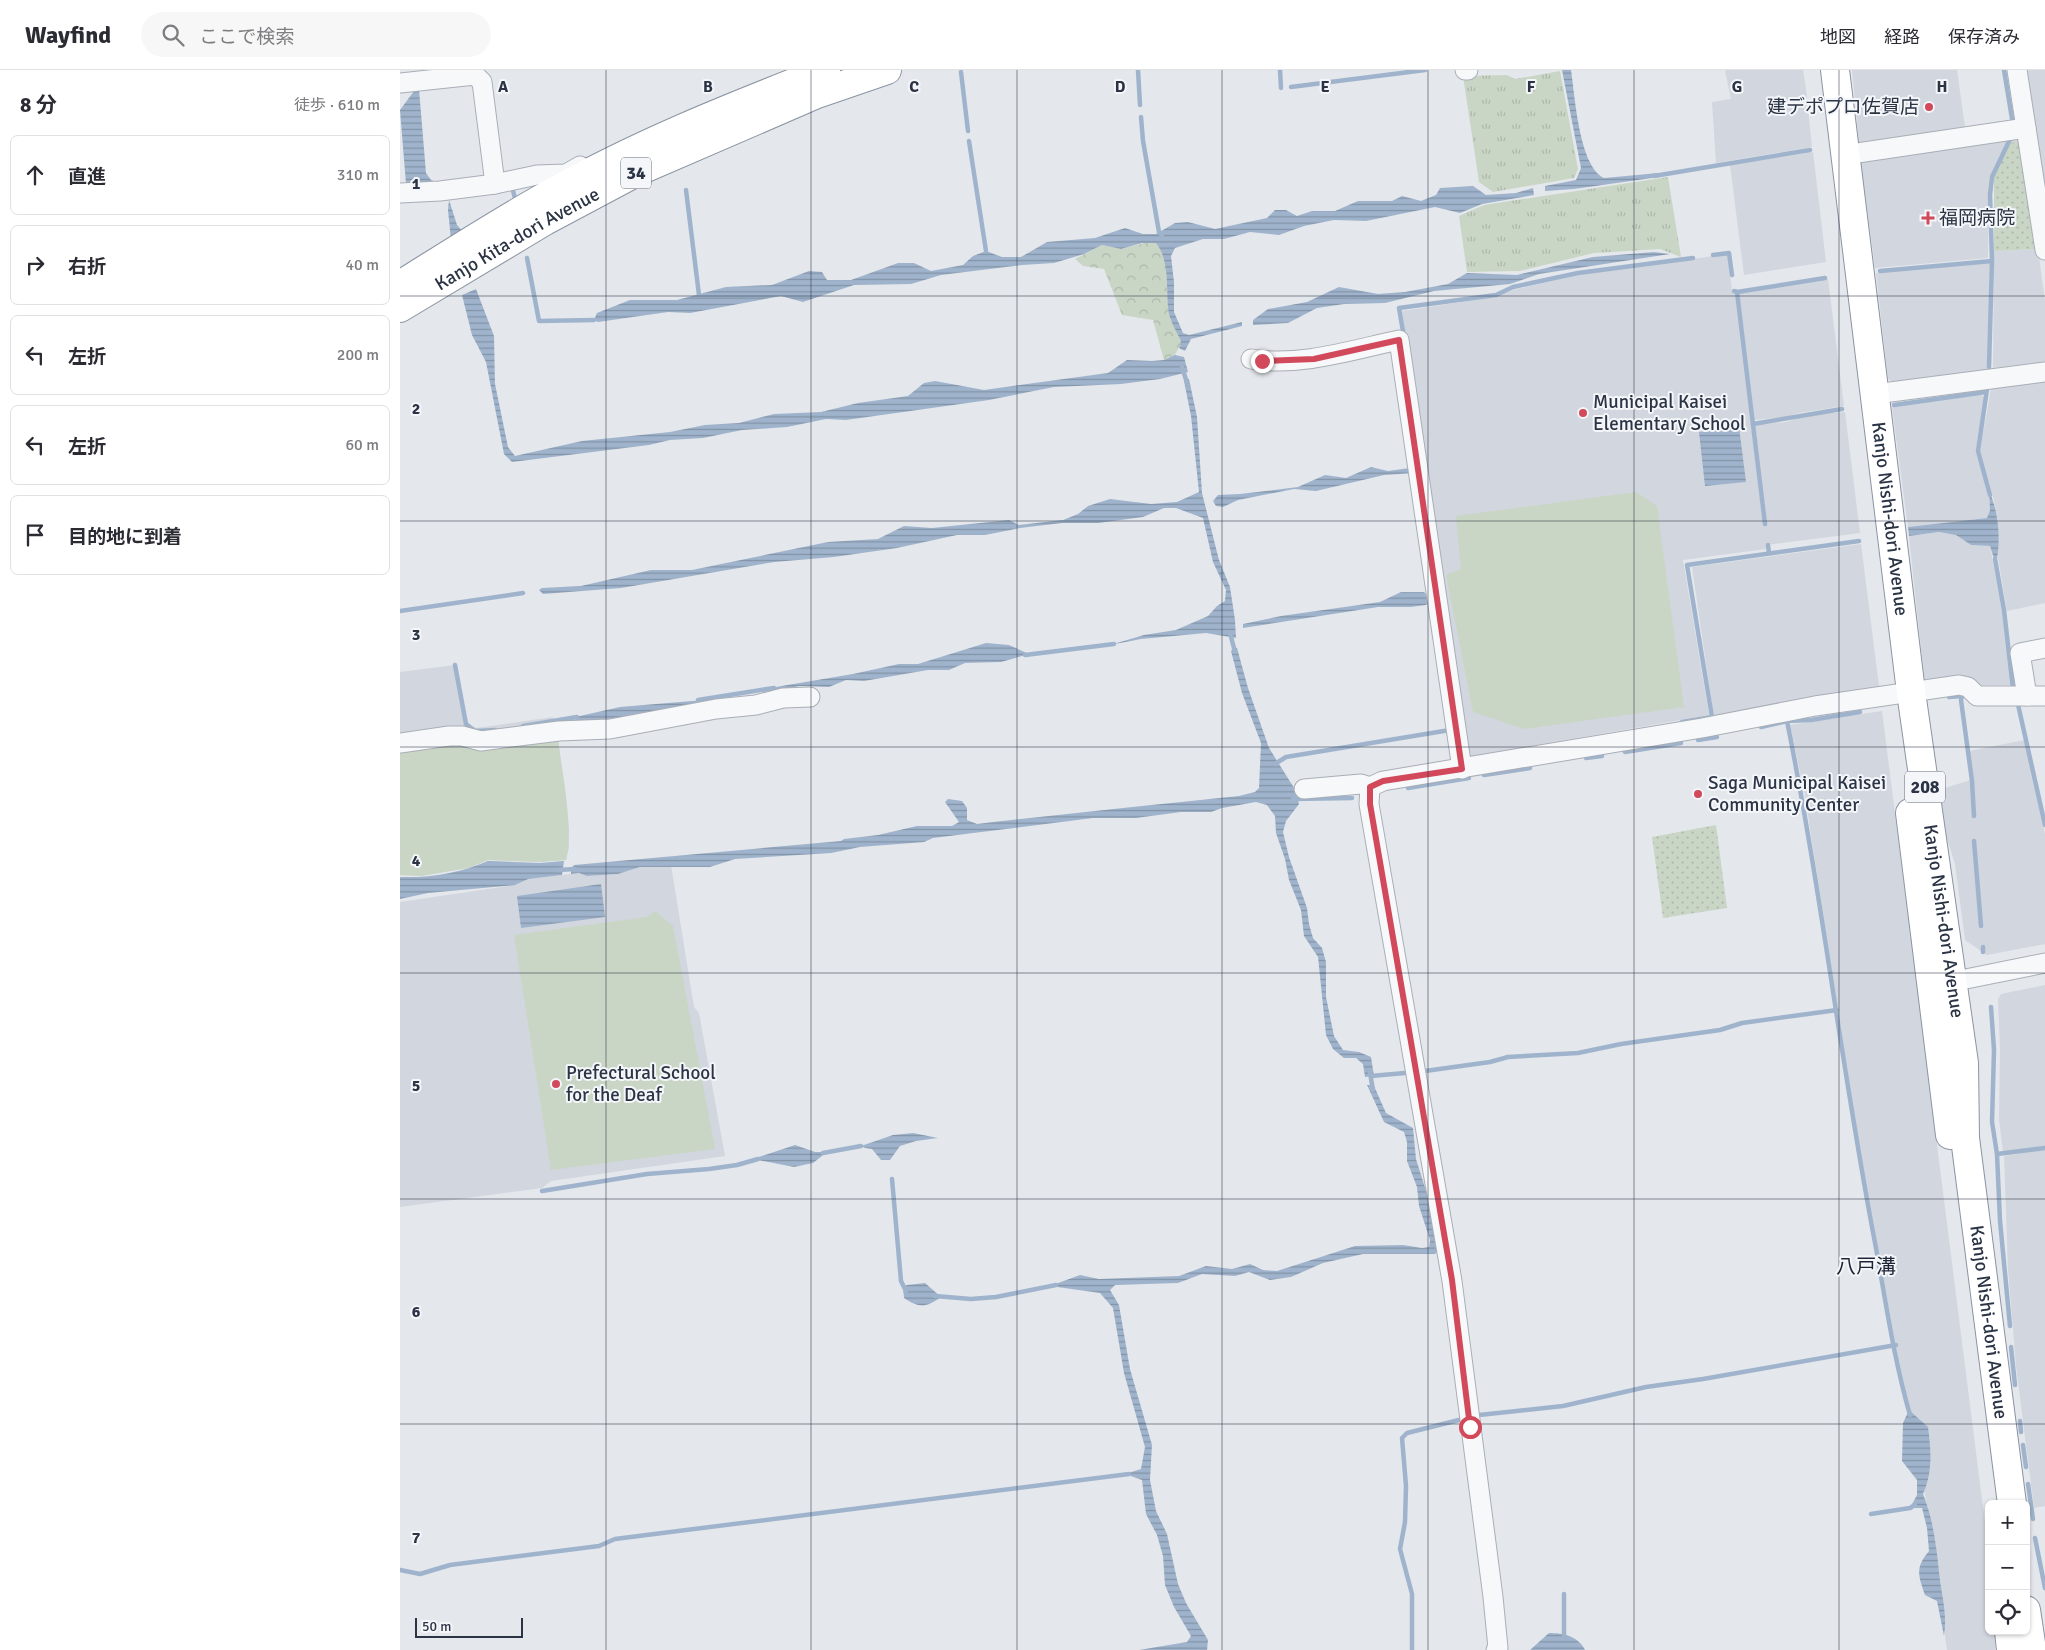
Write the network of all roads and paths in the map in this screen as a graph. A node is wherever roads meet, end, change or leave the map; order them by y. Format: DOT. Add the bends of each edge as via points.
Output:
graph roads {
  1 [pos="826,70"];
  2 [pos="887,70"];
  3 [pos="1819,70"];
  4 [pos="1835,70"];
  5 [pos="2017,70"];
  6 [pos="411,82"];
  7 [pos="2018,129"];
  8 [pos="1844,155"];
  9 [pos="622,157"];
  10 [pos="500,183"];
  11 [pos="400,193"];
  12 [pos="2045,249"];
  13 [pos="400,285"];
  14 [pos="400,308"];
  15 [pos="1251,359"];
  16 [pos="2045,372"];
  17 [pos="1875,394"];
  18 [pos="2045,648"];
  19 [pos="2026,693"];
  20 [pos="1903,694"];
  21 [pos="810,697"];
  22 [pos="400,743"];
  23 [pos="1462,769"];
  24 [pos="1370,787"];
  25 [pos="1304,790"];
  26 [pos="2045,963"];
  27 [pos="1942,983"];
  28 [pos="1996,1500"];
  29 [pos="2011,1500"];
  30 [pos="2009,1635"];
  31 [pos="2030,1635"];
  32 [pos="1496,1650"];
  33 [pos="2011,1650"];
  34 [pos="2032,1650"];
  1 -- 9 [label="highway, Kanjo Kita-dori Avenue / 34" via="740,103"];
  2 -- 14 [label="highway, Kanjo Kita-dori Avenue / 34" via="817,94 639,171 545,221"];
  3 -- 20 [label="highway, Kanjo Nishi-dori Avenue / 208"];
  4 -- 8 [label="highway, Kanjo Nishi-dori Avenue / 208"];
  5 -- 7 [label="street"];
  6 -- 10 [label="street" via="475,75 482,82"];
  7 -- 8 [label="street"];
  7 -- 12 [label="street"];
  8 -- 17 [label="highway, Kanjo Nishi-dori Avenue / 208"];
  9 -- 10 [label="street" via="613,149 566,174 537,175"];
  9 -- 13 [label="highway, Kanjo Kita-dori Avenue / 34" via="546,195"];
  10 -- 11 [label="street"];
  15 -- 23 [label="street" via="1314,359 1399,340"];
  16 -- 17 [label="street"];
  17 -- 20 [label="highway, Kanjo Nishi-dori Avenue / 208"];
  18 -- 19 [label="street" via="2020,653"];
  19 -- 20 [label="street" via="1972,692 1958,685"];
  20 -- 23 [label="street" via="1815,706"];
  20 -- 27 [label="highway, Kanjo Nishi-dori Avenue / 208"];
  21 -- 22 [label="street" via="783,698 610,729 560,731 481,741 449,736"];
  23 -- 24 [label="street" via="1383,781"];
  24 -- 25 [label="street" via="1361,784"];
  24 -- 32 [label="street" via="1370,804 1452,1280 1493,1597"];
  26 -- 27 [label="street"];
  27 -- 28 [label="highway, Kanjo Nishi-dori Avenue / 208"];
  27 -- 29 [label="highway, Kanjo Nishi-dori Avenue / 208" via="1964,1063 1965,1138"];
  30 -- 33 [label="highway"];
  31 -- 34 [label="highway"];
}
